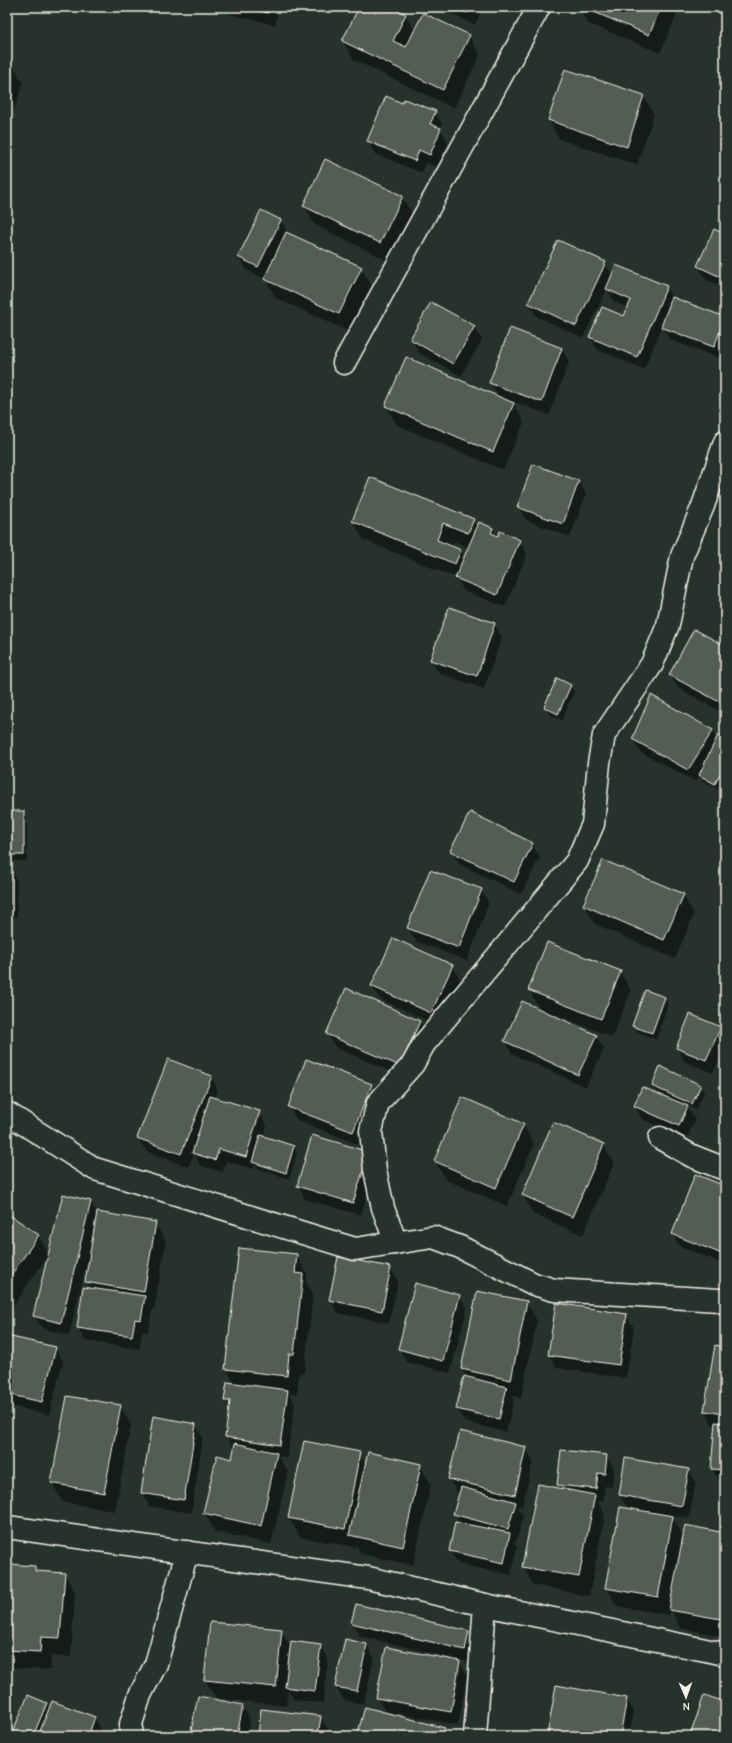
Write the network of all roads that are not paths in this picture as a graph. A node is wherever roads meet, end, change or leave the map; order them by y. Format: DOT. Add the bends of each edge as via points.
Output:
graph roads {
  1 [pos="539,7"];
  2 [pos="344,363"];
  3 [pos="725,442"];
  4 [pos="7,1113"];
  5 [pos="660,1138"];
  6 [pos="725,1169"];
  7 [pos="396,1243"];
  8 [pos="723,1299"];
  9 [pos="7,1527"];
  10 [pos="188,1552"];
  11 [pos="485,1605"];
  12 [pos="725,1654"];
  13 [pos="131,1736"];
  14 [pos="475,1736"];
  1 -- 2 [label="street"];
  3 -- 7 [label="street" via="704,506 682,556 668,625 652,664 604,735 593,824 577,861 424,1044 413,1064 378,1103 371,1131 375,1170"];
  4 -- 7 [label="street" via="95,1169 355,1249"];
  5 -- 6 [label="street" via="692,1156"];
  7 -- 8 [label="street" via="433,1237 460,1247 534,1284 554,1290"];
  9 -- 10 [label="street"];
  10 -- 11 [label="street" via="368,1578"];
  10 -- 13 [label="street" via="156,1664 140,1695 131,1724"];
  11 -- 12 [label="street"];
  11 -- 14 [label="street"];
}
